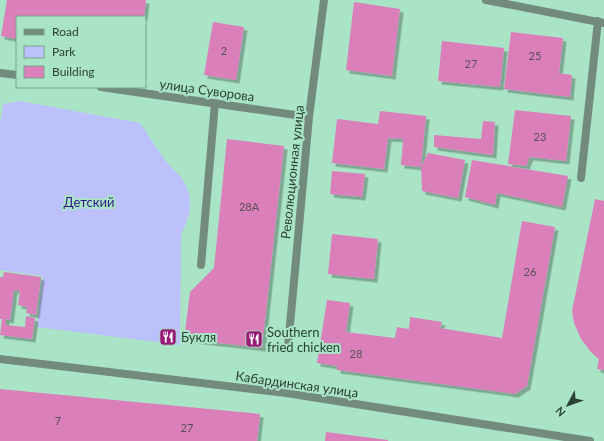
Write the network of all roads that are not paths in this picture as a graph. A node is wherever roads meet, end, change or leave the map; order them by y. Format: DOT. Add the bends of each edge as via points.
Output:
graph roads {
  1 [pos="324,0"];
  2 [pos="486,0"];
  3 [pos="601,22"];
  4 [pos="0,73"];
  5 [pos="16,75"];
  6 [pos="108,88"];
  7 [pos="215,103"];
  8 [pos="309,117"];
  9 [pos="581,178"];
  10 [pos="201,266"];
  11 [pos="288,346"];
  12 [pos="0,359"];
  13 [pos="590,441"];
  1 -- 8 [label="street, Революционная улица"];
  2 -- 3 [label="street"];
  3 -- 9 [label="street"];
  4 -- 5 [label="street"];
  6 -- 7 [label="street, улица Суворова"];
  7 -- 8 [label="street, улица Суворова"];
  7 -- 10 [label="street"];
  8 -- 11 [label="street, Революционная улица"];
  12 -- 13 [label="street, Кабардинская улица" via="286,393"];
}
